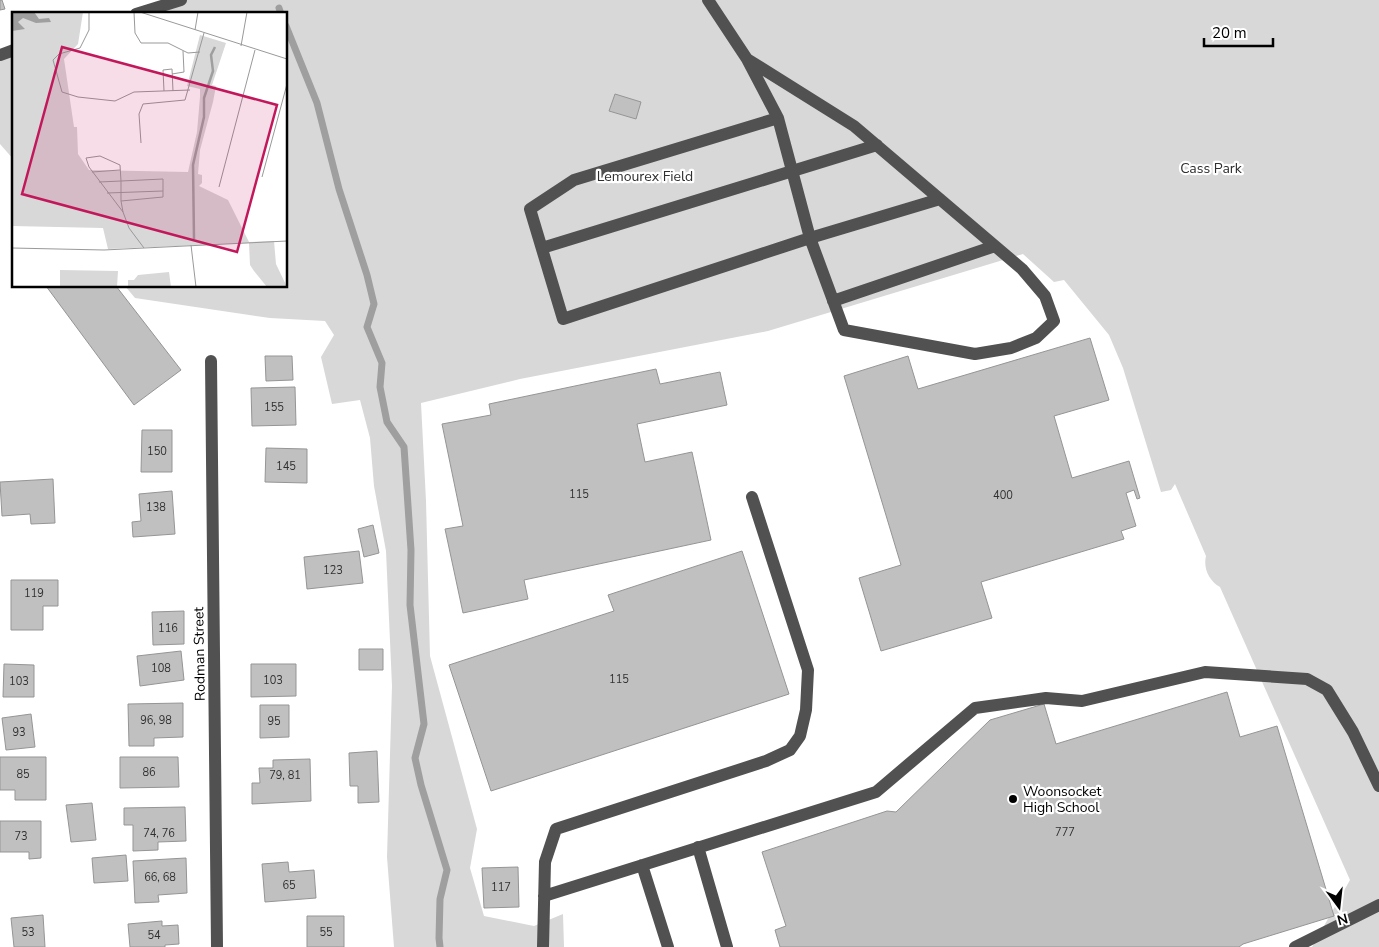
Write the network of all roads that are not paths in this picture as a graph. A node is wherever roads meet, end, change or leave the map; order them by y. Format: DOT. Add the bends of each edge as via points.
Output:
graph roads {
  1 [pos="181,0"];
  2 [pos="708,0"];
  3 [pos="142,12"];
  4 [pos="12,51"];
  5 [pos="0,55"];
  6 [pos="747,59"];
  7 [pos="778,118"];
  8 [pos="877,145"];
  9 [pos="791,171"];
  10 [pos="940,199"];
  11 [pos="810,238"];
  12 [pos="995,246"];
  13 [pos="542,248"];
  14 [pos="833,301"];
  15 [pos="211,361"];
  16 [pos="752,497"];
  17 [pos="1379,786"];
  18 [pos="698,847"];
  19 [pos="642,865"];
  20 [pos="544,896"];
  21 [pos="1379,905"];
  22 [pos="217,947"];
  23 [pos="543,947"];
  24 [pos="668,947"];
  25 [pos="727,947"];
  26 [pos="1295,947"];
  1 -- 3 [label="street"];
  2 -- 6 [label="street"];
  4 -- 5 [label="street"];
  6 -- 7 [label="street"];
  6 -- 8 [label="street" via="854,126"];
  7 -- 9 [label="street"];
  7 -- 13 [label="street" via="574,180 530,209"];
  8 -- 9 [label="street"];
  8 -- 10 [label="street"];
  9 -- 11 [label="street"];
  9 -- 13 [label="street"];
  10 -- 11 [label="street"];
  10 -- 12 [label="street"];
  11 -- 13 [label="street" via="563,319"];
  11 -- 14 [label="street"];
  12 -- 14 [label="street"];
  12 -- 14 [label="street" via="1022,269 1045,296 1054,321 1036,338 1011,348 975,354 844,330"];
  15 -- 22 [label="street, Rodman Street"];
  16 -- 20 [label="street" via="808,670 806,710 800,736 790,750 766,761 556,829 545,862"];
  17 -- 18 [label="street" via="1353,732 1327,690 1307,679 1205,672 1082,701 1046,698 975,708 876,792"];
  18 -- 19 [label="street"];
  18 -- 25 [label="street"];
  19 -- 20 [label="street"];
  19 -- 24 [label="street"];
  20 -- 23 [label="street"];
  21 -- 26 [label="street"];
}
